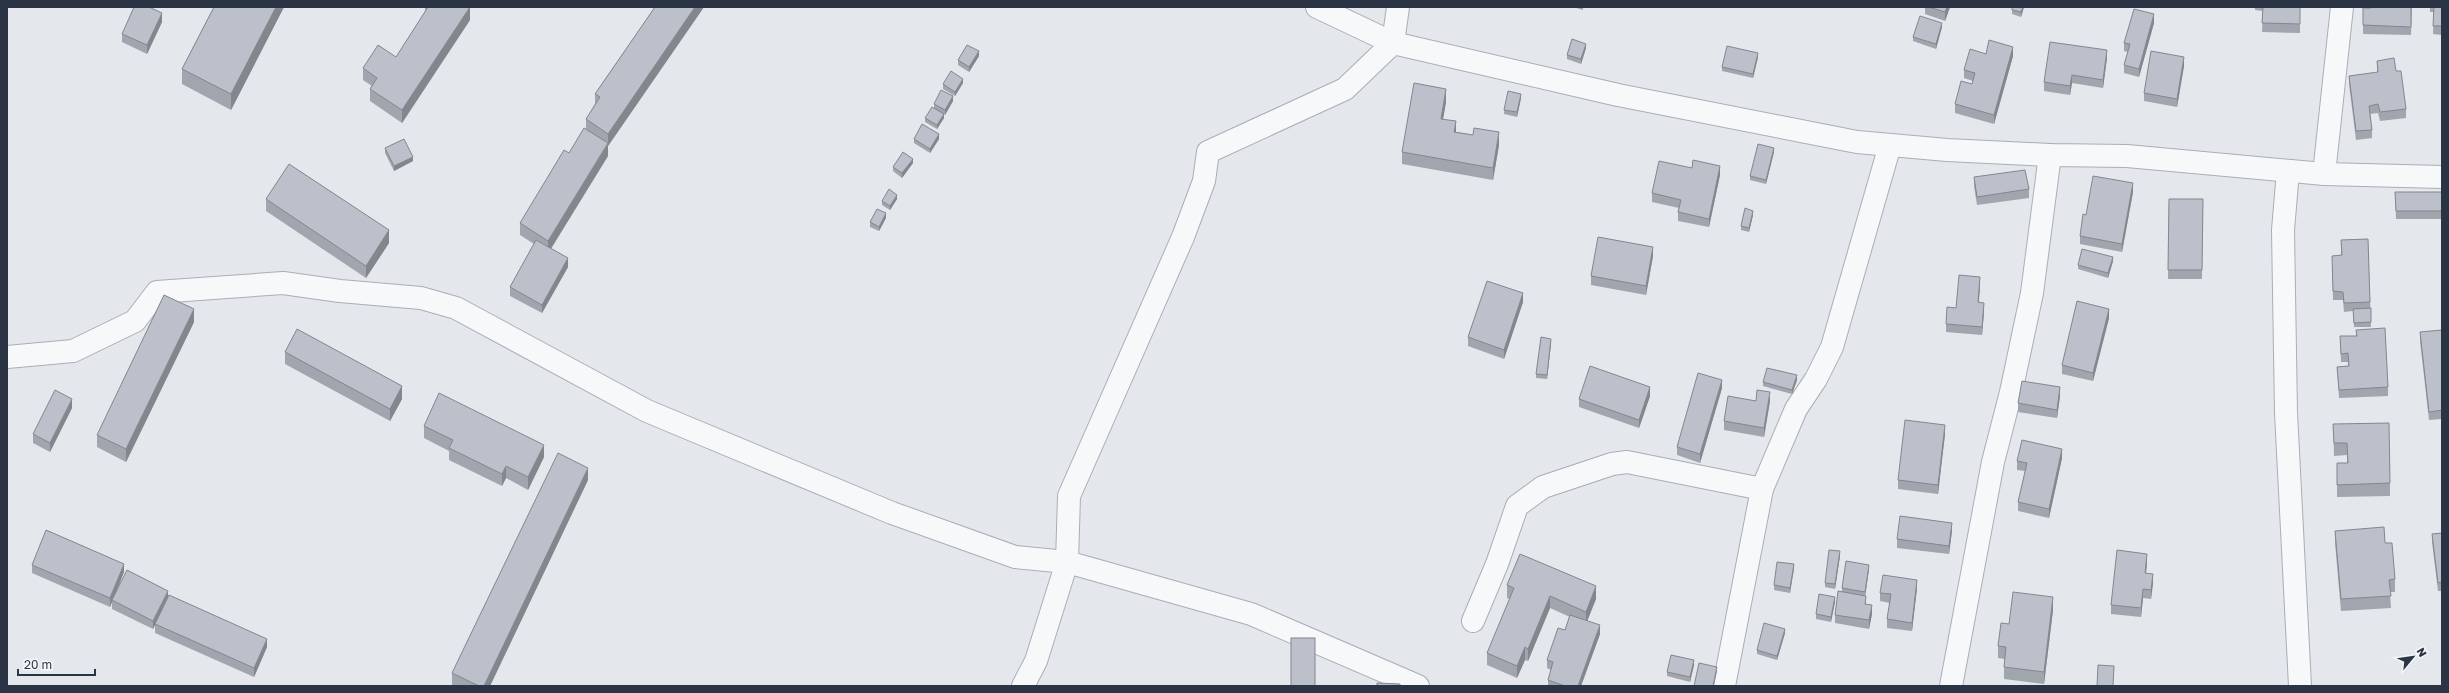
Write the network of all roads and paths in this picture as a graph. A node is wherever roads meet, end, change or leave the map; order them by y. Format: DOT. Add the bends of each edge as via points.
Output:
graph roads {
  1 [pos="1317,7"];
  2 [pos="1398,7"];
  3 [pos="2342,7"];
  4 [pos="1393,43"];
  5 [pos="1890,145"];
  6 [pos="2050,155"];
  7 [pos="2288,171"];
  8 [pos="2324,174"];
  9 [pos="2442,176"];
  10 [pos="7,357"];
  11 [pos="1762,489"];
  12 [pos="1067,562"];
  13 [pos="1473,621"];
  14 [pos="1023,686"];
  15 [pos="1418,686"];
  16 [pos="1724,686"];
  17 [pos="1951,686"];
  18 [pos="2300,686"];
  1 -- 4 [label="street"];
  2 -- 4 [label="street"];
  3 -- 8 [label="street"];
  4 -- 5 [label="street" via="1618,95 1857,142"];
  4 -- 12 [label="street" via="1345,89 1208,152 1204,181 1184,237 1069,496"];
  5 -- 6 [label="street"];
  5 -- 11 [label="street" via="1832,347 1816,379 1796,409"];
  6 -- 7 [label="street" via="2127,156"];
  6 -- 17 [label="street" via="2032,293 1991,470"];
  7 -- 8 [label="street"];
  7 -- 18 [label="street" via="2282,230 2286,413"];
  8 -- 9 [label="street"];
  10 -- 12 [label="street" via="73,351 135,321 157,292 283,283 421,298 456,308 647,411 892,513 1015,557"];
  11 -- 13 [label="street" via="1627,462 1612,464 1543,487 1517,506 1497,564"];
  11 -- 16 [label="street"];
  12 -- 14 [label="street" via="1036,661"];
  12 -- 15 [label="street" via="1251,614"];
}
